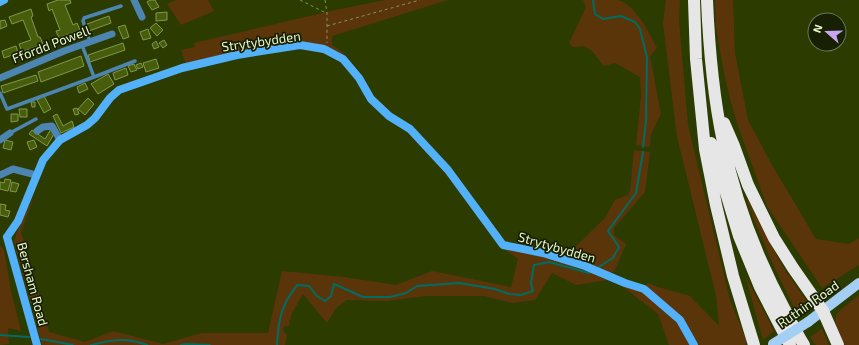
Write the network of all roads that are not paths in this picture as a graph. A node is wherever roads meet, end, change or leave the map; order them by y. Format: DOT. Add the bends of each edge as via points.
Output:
graph roads {
  1 [pos="4,0"];
  2 [pos="134,0"];
  3 [pos="694,0"];
  4 [pos="706,0"];
  5 [pos="0,2"];
  6 [pos="121,6"];
  7 [pos="142,17"];
  8 [pos="112,34"];
  9 [pos="90,42"];
  10 [pos="82,44"];
  11 [pos="135,61"];
  12 [pos="94,77"];
  13 [pos="0,78"];
  14 [pos="0,93"];
  15 [pos="702,109"];
  16 [pos="717,109"];
  17 [pos="36,119"];
  18 [pos="37,131"];
  19 [pos="10,133"];
  20 [pos="0,140"];
  21 [pos="60,140"];
  22 [pos="0,175"];
  23 [pos="36,175"];
  24 [pos="4,236"];
  25 [pos="859,283"];
  26 [pos="823,311"];
  27 [pos="772,344"];
  28 [pos="37,345"];
  29 [pos="694,345"];
  30 [pos="754,345"];
  31 [pos="790,345"];
  32 [pos="804,345"];
  33 [pos="838,345"];
  1 -- 5 [label="street"];
  2 -- 7 [label="street"];
  3 -- 15 [label="highway" via="696,59"];
  4 -- 16 [label="highway"];
  6 -- 9 [label="lane" via="84,18"];
  8 -- 9 [label="street, Ffordd Powell"];
  9 -- 10 [label="street, Ffordd Powell"];
  10 -- 12 [label="lane"];
  10 -- 13 [label="street, Ffordd Powell"];
  11 -- 12 [label="lane"];
  12 -- 14 [label="lane" via="7,109"];
  15 -- 30 [label="highway" via="705,149 716,204 733,276"];
  15 -- 31 [label="highway" via="739,236 760,287"];
  16 -- 26 [label="highway" via="748,185 774,238"];
  16 -- 32 [label="highway" via="722,141 740,207 766,273"];
  17 -- 19 [label="lane"];
  18 -- 21 [label="street" via="52,126"];
  19 -- 20 [label="street"];
  21 -- 23 [label="street, Strytybydden" via="43,160"];
  21 -- 29 [label="street, Strytybydden" via="95,118 110,98 128,86 182,68 236,55 300,45 324,49 343,59 359,78 371,99 389,116 410,129 448,170 504,245 543,253 594,269 644,289 680,320"];
  22 -- 23 [label="street" via="13,169"];
  23 -- 24 [label="street, Strytybydden" via="18,221"];
  24 -- 28 [label="street, Bersham Road"];
  25 -- 26 [label="main road, Ruthin Road"];
  26 -- 27 [label="main road, Ruthin Road, bridge"];
  26 -- 33 [label="highway"];
}
